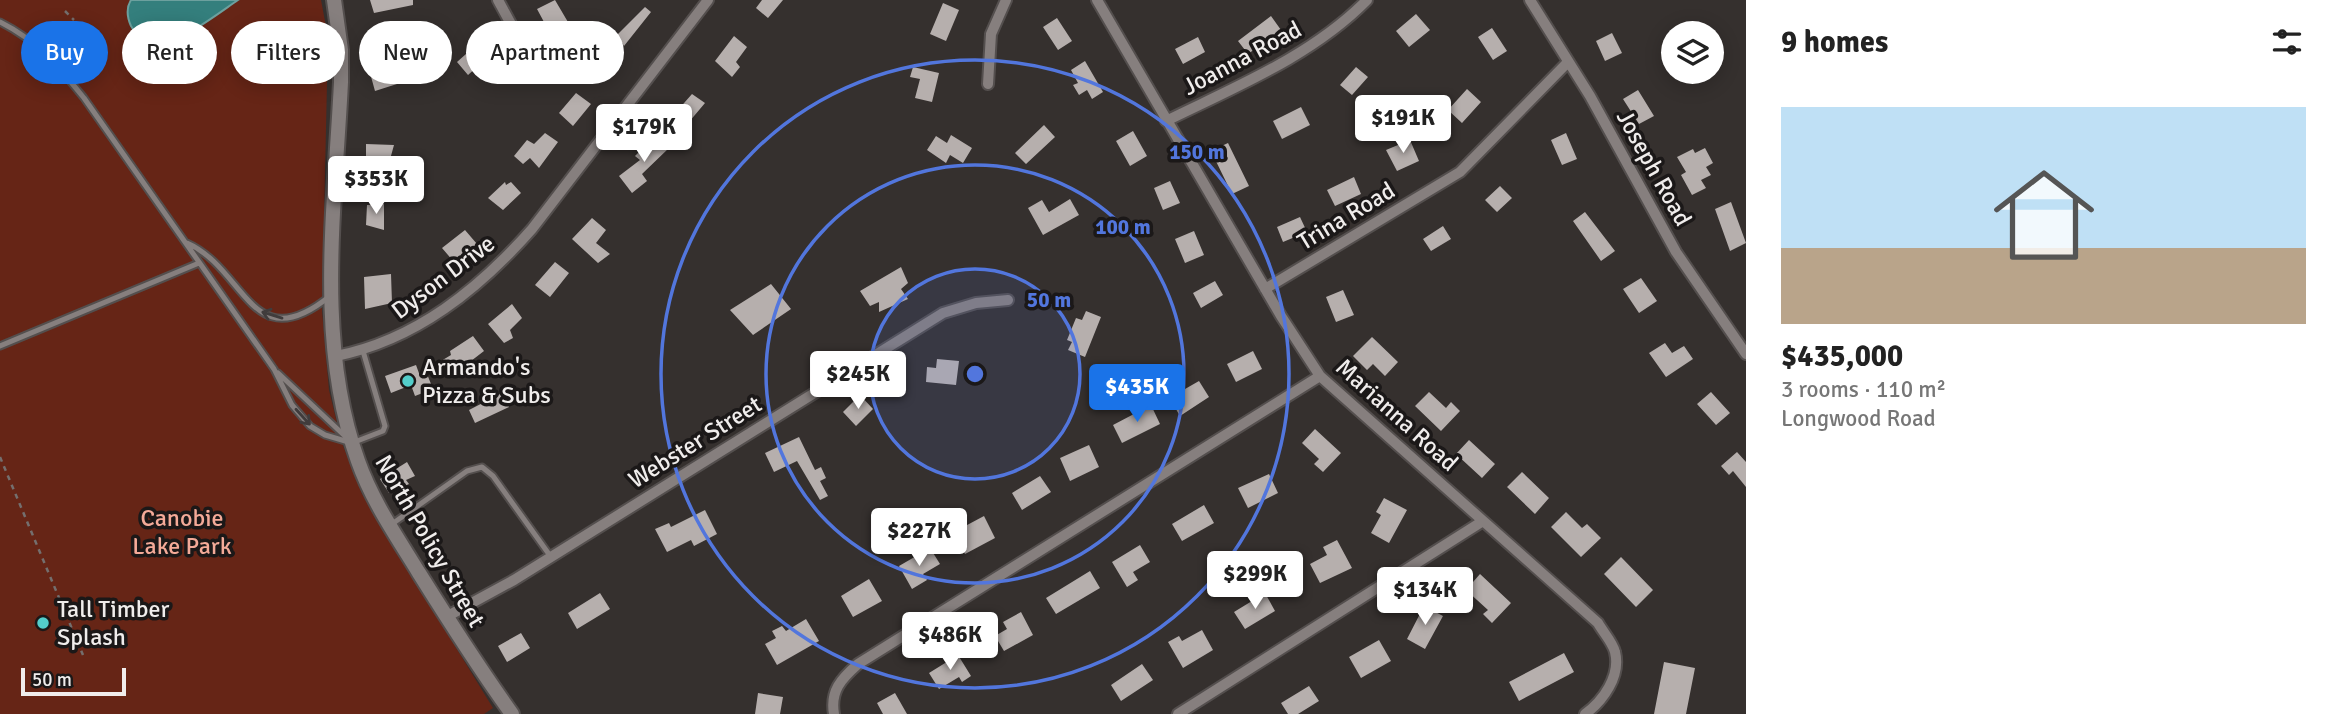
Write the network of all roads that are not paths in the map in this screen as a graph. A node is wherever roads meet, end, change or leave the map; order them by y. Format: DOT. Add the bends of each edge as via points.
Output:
graph roads {
  1 [pos="334,0"];
  2 [pos="498,0"];
  3 [pos="708,0"];
  4 [pos="1006,0"];
  5 [pos="1097,0"];
  6 [pos="1367,0"];
  7 [pos="1530,0"];
  8 [pos="509,21"];
  9 [pos="0,22"];
  10 [pos="1568,62"];
  11 [pos="988,84"];
  12 [pos="1166,121"];
  13 [pos="185,242"];
  14 [pos="199,263"];
  15 [pos="1265,289"];
  16 [pos="332,295"];
  17 [pos="1008,300"];
  18 [pos="0,346"];
  19 [pos="363,351"];
  20 [pos="1746,354"];
  21 [pos="337,356"];
  22 [pos="274,369"];
  23 [pos="1320,376"];
  24 [pos="352,443"];
  25 [pos="1483,521"];
  26 [pos="390,526"];
  27 [pos="551,557"];
  28 [pos="446,617"];
  29 [pos="512,714"];
  30 [pos="834,714"];
  31 [pos="1178,714"];
  32 [pos="1585,714"];
  1 -- 16 [label="street, North Policy Street" via="341,82"];
  2 -- 8 [label="street"];
  3 -- 19 [label="street, Dyson Drive" via="532,229 500,263 423,324"];
  4 -- 11 [label="street" via="991,34"];
  5 -- 12 [label="street, Marianna Road"];
  6 -- 12 [label="street, Joanna Road" via="1309,48"];
  7 -- 10 [label="street, Joseph Road"];
  9 -- 13 [label="lane" via="50,55"];
  10 -- 15 [label="street, Trina Road" via="1460,172"];
  10 -- 20 [label="street, Joseph Road" via="1676,252"];
  12 -- 15 [label="street, Marianna Road"];
  13 -- 14 [label="lane"];
  16 -- 13 [label="lane, one-way" via="300,317 266,315 206,252"];
  14 -- 18 [label="lane"];
  14 -- 22 [label="lane"];
  15 -- 23 [label="street, Marianna Road"];
  16 -- 21 [label="street, North Policy Street"];
  17 -- 27 [label="street, Webster Street" via="975,303 943,313"];
  19 -- 21 [label="street, Dyson Drive"];
  19 -- 24 [label="lane" via="386,426"];
  21 -- 24 [label="street, North Policy Street"];
  22 -- 24 [label="lane"];
  22 -- 24 [label="lane, one-way" via="292,405 310,426"];
  23 -- 25 [label="street, Marianna Road"];
  23 -- 30 [label="street" via="858,664 836,687"];
  24 -- 26 [label="street, North Policy Street"];
  25 -- 31 [label="street"];
  25 -- 32 [label="street, Marianna Road" via="1598,623 1615,652 1611,684"];
  26 -- 27 [label="lane" via="467,471 482,467"];
  26 -- 28 [label="street, North Policy Street"];
  27 -- 28 [label="street, Webster Street"];
  28 -- 29 [label="street, North Policy Street"];
}
